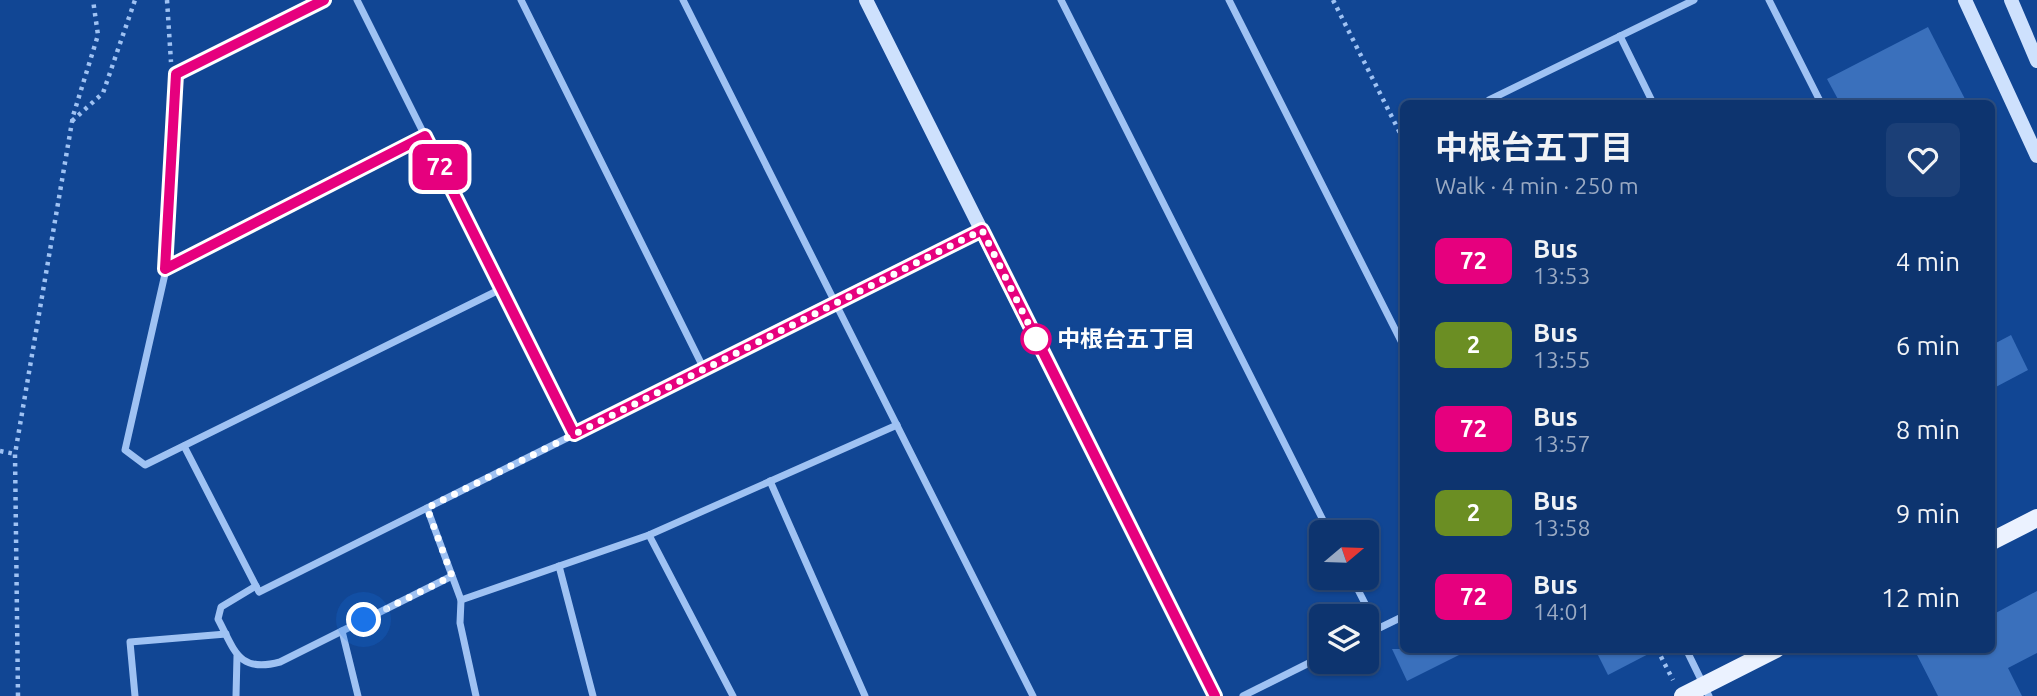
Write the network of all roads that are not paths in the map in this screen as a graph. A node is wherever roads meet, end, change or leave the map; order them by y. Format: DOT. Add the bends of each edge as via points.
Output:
graph roads {
  1 [pos="324,0"];
  2 [pos="357,0"];
  3 [pos="521,0"];
  4 [pos="683,0"];
  5 [pos="866,0"];
  6 [pos="1061,0"];
  7 [pos="1229,0"];
  8 [pos="1694,0"];
  9 [pos="1769,0"];
  10 [pos="1965,0"];
  11 [pos="2011,0"];
  12 [pos="1620,36"];
  13 [pos="2037,61"];
  14 [pos="1489,100"];
  15 [pos="1652,100"];
  16 [pos="1819,100"];
  17 [pos="425,136"];
  18 [pos="2037,156"];
  19 [pos="982,230"];
  20 [pos="165,269"];
  21 [pos="501,289"];
  22 [pos="836,303"];
  23 [pos="1400,339"];
  24 [pos="704,369"];
  25 [pos="897,425"];
  26 [pos="574,434"];
  27 [pos="184,446"];
  28 [pos="770,481"];
  29 [pos="427,508"];
  30 [pos="2037,518"];
  31 [pos="1323,520"];
  32 [pos="649,535"];
  33 [pos="1995,539"];
  34 [pos="559,566"];
  35 [pos="452,576"];
  36 [pos="256,586"];
  37 [pos="461,600"];
  38 [pos="1400,618"];
  39 [pos="1379,628"];
  40 [pos="342,631"];
  41 [pos="226,634"];
  42 [pos="1688,653"];
  43 [pos="1769,653"];
  44 [pos="237,656"];
  45 [pos="1309,663"];
  46 [pos="1679,690"];
  47 [pos="1707,691"];
  48 [pos="135,696"];
  49 [pos="236,696"];
  50 [pos="358,696"];
  51 [pos="476,696"];
  52 [pos="593,696"];
  53 [pos="733,696"];
  54 [pos="865,696"];
  55 [pos="1033,696"];
  56 [pos="1215,696"];
  57 [pos="1243,696"];
  1 -- 20 [label="street" via="176,74"];
  2 -- 17 [label="street"];
  3 -- 24 [label="street"];
  4 -- 22 [label="street"];
  5 -- 19 [label="street"];
  6 -- 31 [label="street"];
  7 -- 23 [label="street"];
  8 -- 12 [label="street"];
  9 -- 16 [label="street"];
  10 -- 18 [label="street"];
  11 -- 13 [label="street"];
  12 -- 14 [label="street"];
  12 -- 15 [label="street"];
  17 -- 20 [label="street"];
  17 -- 21 [label="street"];
  19 -- 22 [label="street"];
  19 -- 56 [label="street"];
  20 -- 27 [label="street" via="125,450 145,465"];
  21 -- 26 [label="street"];
  21 -- 27 [label="street"];
  22 -- 24 [label="street"];
  22 -- 25 [label="street"];
  24 -- 26 [label="street"];
  25 -- 28 [label="street"];
  25 -- 55 [label="street"];
  26 -- 29 [label="street"];
  27 -- 36 [label="street"];
  28 -- 32 [label="street"];
  28 -- 54 [label="street"];
  29 -- 35 [label="street"];
  29 -- 36 [label="street" via="259,592"];
  30 -- 33 [label="main road"];
  32 -- 34 [label="street"];
  32 -- 53 [label="street"];
  34 -- 37 [label="street"];
  34 -- 52 [label="street"];
  35 -- 37 [label="street"];
  35 -- 40 [label="street"];
  36 -- 41 [label="street" via="221,607 218,619"];
  37 -- 51 [label="street" via="460,623"];
  38 -- 39 [label="street"];
  40 -- 44 [label="street" via="260,667"];
  40 -- 50 [label="street"];
  41 -- 44 [label="street"];
  41 -- 48 [label="street" via="130,642"];
  42 -- 47 [label="street"];
  43 -- 47 [label="main road"];
  44 -- 49 [label="street"];
  45 -- 57 [label="street"];
  46 -- 47 [label="main road"];
}
